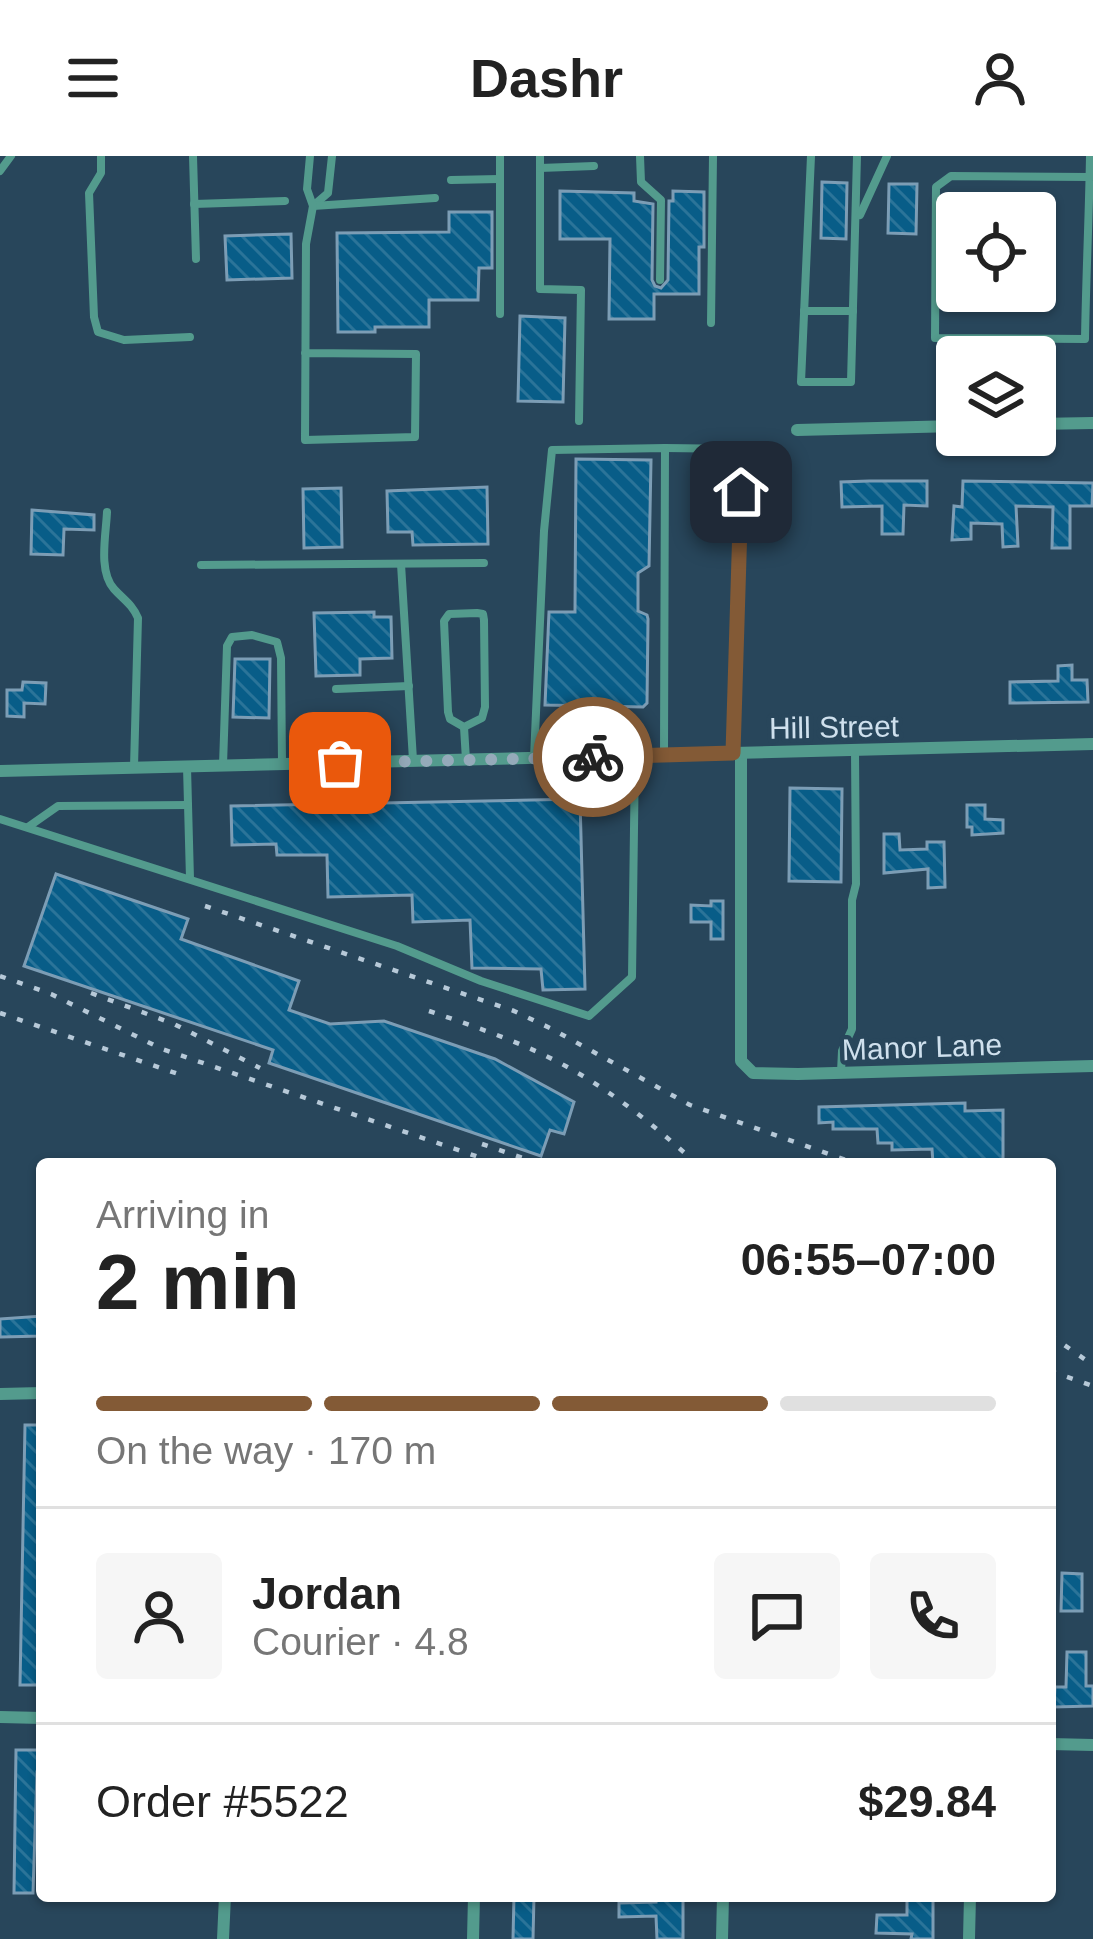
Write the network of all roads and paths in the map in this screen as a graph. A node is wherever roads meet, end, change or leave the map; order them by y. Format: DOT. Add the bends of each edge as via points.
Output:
graph roads {
  1 [pos="11,156"];
  2 [pos="101,156"];
  3 [pos="193,156"];
  4 [pos="310,156"];
  5 [pos="332,156"];
  6 [pos="500,156"];
  7 [pos="539,156"];
  8 [pos="640,156"];
  9 [pos="713,156"];
  10 [pos="811,156"];
  11 [pos="857,156"];
  12 [pos="887,156"];
  13 [pos="1090,156"];
  14 [pos="595,166"];
  15 [pos="540,168"];
  16 [pos="0,171"];
  17 [pos="1090,177"];
  18 [pos="500,179"];
  19 [pos="451,180"];
  20 [pos="435,198"];
  21 [pos="285,201"];
  22 [pos="194,204"];
  23 [pos="313,206"];
  24 [pos="856,222"];
  25 [pos="196,259"];
  26 [pos="660,280"];
  27 [pos="804,311"];
  28 [pos="853,311"];
  29 [pos="500,314"];
  30 [pos="712,323"];
  31 [pos="190,337"];
  32 [pos="305,353"];
  33 [pos="579,421"];
  34 [pos="1093,423"];
  35 [pos="1056,424"];
  36 [pos="936,427"];
  37 [pos="796,430"];
  38 [pos="664,448"];
  39 [pos="742,449"];
  40 [pos="107,512"];
  41 [pos="484,563"];
  42 [pos="401,564"];
  43 [pos="201,565"];
  44 [pos="409,686"];
  45 [pos="336,689"];
  46 [pos="464,727"];
  47 [pos="1093,744"];
  48 [pos="854,750"];
  49 [pos="737,753"];
  50 [pos="635,755"];
  51 [pos="664,755"];
  52 [pos="534,758"];
  53 [pos="466,760"];
  54 [pos="413,761"];
  55 [pos="282,764"];
  56 [pos="224,766"];
  57 [pos="187,767"];
  58 [pos="134,768"];
  59 [pos="0,771"];
  60 [pos="188,806"];
  61 [pos="0,819"];
  62 [pos="27,827"];
  63 [pos="190,879"];
  64 [pos="1093,1066"];
  65 [pos="841,1073"];
  66 [pos="36,1393"];
  67 [pos="0,1394"];
  68 [pos="0,1717"];
  69 [pos="36,1718"];
  70 [pos="1056,1744"];
  71 [pos="1093,1745"];
  72 [pos="225,1902"];
  73 [pos="474,1902"];
  74 [pos="723,1902"];
  75 [pos="970,1902"];
  76 [pos="224,1939"];
  77 [pos="473,1939"];
  78 [pos="722,1939"];
  79 [pos="969,1939"];
  1 -- 16 [label="lane"];
  2 -- 31 [label="lane" via="89,194 98,332 124,340"];
  3 -- 22 [label="lane"];
  4 -- 23 [label="lane"];
  5 -- 23 [label="lane" via="328,194"];
  6 -- 18 [label="lane"];
  7 -- 15 [label="lane"];
  8 -- 26 [label="lane" via="641,182 661,200"];
  9 -- 30 [label="lane"];
  10 -- 27 [label="lane"];
  11 -- 24 [label="lane"];
  12 -- 24 [label="lane"];
  13 -- 17 [label="lane"];
  14 -- 15 [label="lane"];
  15 -- 33 [label="lane" via="540,289 580,290"];
  17 -- 17 [label="lane" via="951,176 935,187 934,338 1085,339"];
  18 -- 19 [label="lane"];
  18 -- 29 [label="lane"];
  20 -- 23 [label="lane"];
  21 -- 22 [label="lane"];
  22 -- 25 [label="lane"];
  23 -- 32 [label="lane"];
  24 -- 28 [label="lane"];
  27 -- 28 [label="lane"];
  27 -- 28 [label="lane" via="801,382 851,382"];
  32 -- 32 [label="lane" via="305,440 416,437 416,354"];
  34 -- 35 [label="street"];
  36 -- 37 [label="street"];
  38 -- 39 [label="lane"];
  38 -- 51 [label="lane"];
  38 -- 52 [label="lane" via="551,450"];
  39 -- 49 [label="street"];
  40 -- 58 [label="lane" via="109,584 138,619"];
  41 -- 42 [label="lane"];
  42 -- 43 [label="lane"];
  42 -- 44 [label="lane"];
  44 -- 45 [label="lane"];
  44 -- 54 [label="lane"];
  46 -- 46 [label="lane" via="448,712 444,621 477,613 484,620 485,707"];
  46 -- 53 [label="lane"];
  47 -- 48 [label="street, Hill Street"];
  48 -- 49 [label="street, Hill Street"];
  48 -- 65 [label="lane" via="852,1029"];
  49 -- 51 [label="street, Hill Street"];
  49 -- 65 [label="street, Manor Lane" via="741,1060 753,1072"];
  50 -- 51 [label="street, Hill Street"];
  50 -- 52 [label="street, Hill Street"];
  50 -- 63 [label="lane" via="632,977 589,1016"];
  52 -- 53 [label="street, Hill Street"];
  53 -- 54 [label="street, Hill Street"];
  54 -- 55 [label="street, Hill Street"];
  55 -- 56 [label="street, Hill Street"];
  55 -- 56 [label="lane" via="281,658 277,642 252,635 232,637 227,646"];
  56 -- 57 [label="street, Hill Street"];
  57 -- 58 [label="street, Hill Street"];
  57 -- 60 [label="lane"];
  58 -- 59 [label="street, Hill Street"];
  60 -- 62 [label="lane" via="58,806"];
  60 -- 63 [label="lane"];
  61 -- 62 [label="lane"];
  62 -- 63 [label="lane"];
  64 -- 65 [label="street, Manor Lane"];
  66 -- 67 [label="street"];
  68 -- 69 [label="street"];
  70 -- 71 [label="street"];
  72 -- 76 [label="street"];
  73 -- 77 [label="street"];
  74 -- 78 [label="street"];
  75 -- 79 [label="street"];
}
